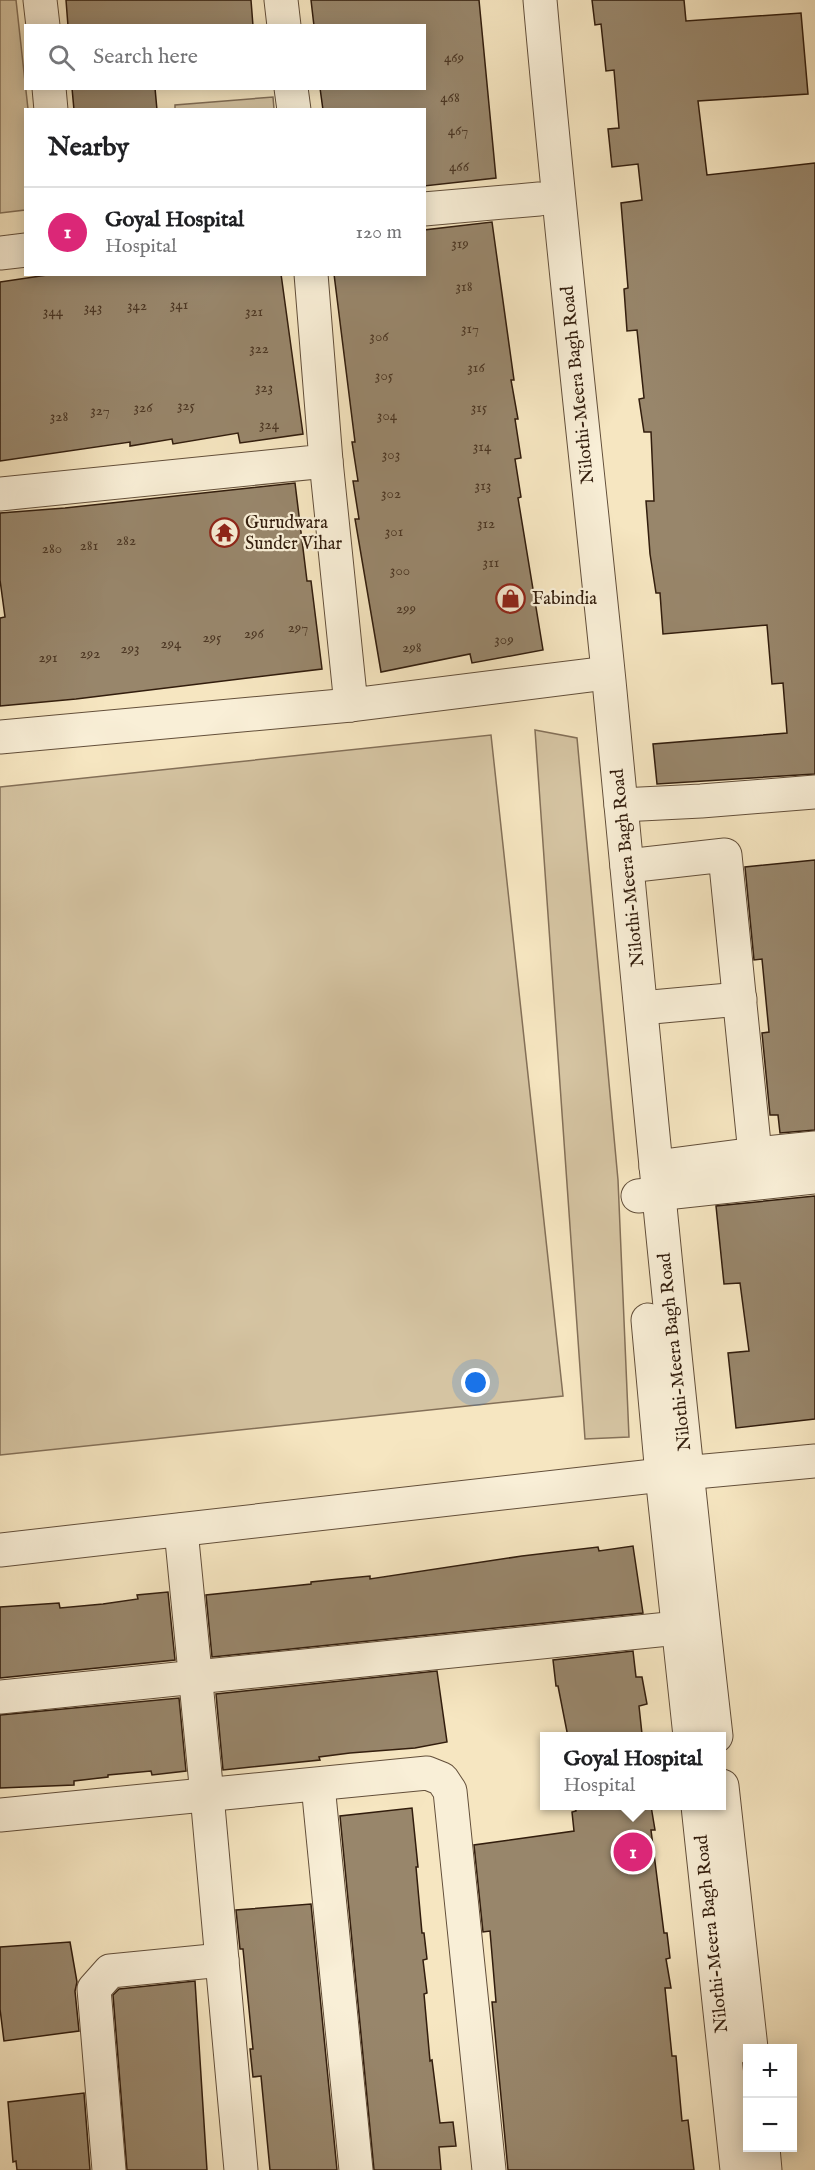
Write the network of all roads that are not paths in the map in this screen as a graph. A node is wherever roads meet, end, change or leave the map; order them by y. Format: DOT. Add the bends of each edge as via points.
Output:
graph roads {
  1 [pos="40,0"];
  2 [pos="281,0"];
  3 [pos="519,0"];
  4 [pos="540,0"];
  5 [pos="43,24"];
  6 [pos="284,24"];
  7 [pos="49,90"];
  8 [pos="291,90"];
  9 [pos="51,108"];
  10 [pos="294,108"];
  11 [pos="539,199"];
  12 [pos="426,209"];
  13 [pos="24,250"];
  14 [pos="0,253"];
  15 [pos="310,276"];
  16 [pos="326,461"];
  17 [pos="0,494"];
  18 [pos="591,675"];
  19 [pos="351,705"];
  20 [pos="0,737"];
  21 [pos="815,792"];
  22 [pos="621,805"];
  23 [pos="627,866"];
  24 [pos="740,999"];
  25 [pos="641,1008"];
  26 [pos="815,1148"];
  27 [pos="755,1154"];
  28 [pos="815,1177"];
  29 [pos="651,1186"];
  30 [pos="815,1461"];
  31 [pos="674,1474"];
  32 [pos="181,1530"];
  33 [pos="0,1550"];
  34 [pos="678,1628"];
  35 [pos="196,1678"];
  36 [pos="0,1697"];
  37 [pos="689,1732"];
  38 [pos="715,1732"];
  39 [pos="318,1785"];
  40 [pos="207,1795"];
  41 [pos="698,1810"];
  42 [pos="725,1810"];
  43 [pos="0,1815"];
  44 [pos="222,1960"];
  45 [pos="751,2044"];
  46 [pos="763,2152"];
  47 [pos="109,2170"];
  48 [pos="241,2170"];
  49 [pos="356,2170"];
  50 [pos="489,2170"];
  51 [pos="737,2170"];
  52 [pos="765,2170"];
  1 -- 5 [label="street"];
  2 -- 6 [label="street"];
  3 -- 11 [label="street, Nilothi-Meera Bagh Road"];
  4 -- 22 [label="street, Nilothi-Meera Bagh Road"];
  7 -- 9 [label="street"];
  8 -- 10 [label="street"];
  11 -- 12 [label="street"];
  11 -- 18 [label="street, Nilothi-Meera Bagh Road"];
  13 -- 14 [label="street"];
  15 -- 16 [label="street"];
  16 -- 17 [label="street"];
  16 -- 19 [label="street"];
  18 -- 19 [label="street"];
  18 -- 29 [label="street, Nilothi-Meera Bagh Road"];
  19 -- 20 [label="street"];
  21 -- 22 [label="street"];
  22 -- 23 [label="street, Nilothi-Meera Bagh Road"];
  23 -- 24 [label="street" via="725,855"];
  23 -- 25 [label="street, Nilothi-Meera Bagh Road"];
  24 -- 25 [label="street"];
  24 -- 27 [label="street"];
  25 -- 29 [label="street, Nilothi-Meera Bagh Road"];
  26 -- 27 [label="street"];
  27 -- 29 [label="street"];
  28 -- 29 [label="street"];
  29 -- 31 [label="street, Nilothi-Meera Bagh Road"];
  30 -- 31 [label="street"];
  31 -- 32 [label="street"];
  31 -- 34 [label="street, Nilothi-Meera Bagh Road"];
  31 -- 38 [label="street, Nilothi-Meera Bagh Road"];
  32 -- 33 [label="street"];
  32 -- 35 [label="street"];
  34 -- 35 [label="street"];
  34 -- 37 [label="street, Nilothi-Meera Bagh Road"];
  35 -- 36 [label="street"];
  35 -- 40 [label="street"];
  39 -- 40 [label="street"];
  39 -- 49 [label="street"];
  39 -- 50 [label="street" via="427,1773 442,1779 450,1791"];
  40 -- 43 [label="street"];
  40 -- 44 [label="street"];
  41 -- 51 [label="street, Nilothi-Meera Bagh Road"];
  42 -- 45 [label="street, Nilothi-Meera Bagh Road"];
  44 -- 47 [label="street" via="110,1971 94,1989"];
  44 -- 48 [label="street"];
  46 -- 52 [label="street"];
}
